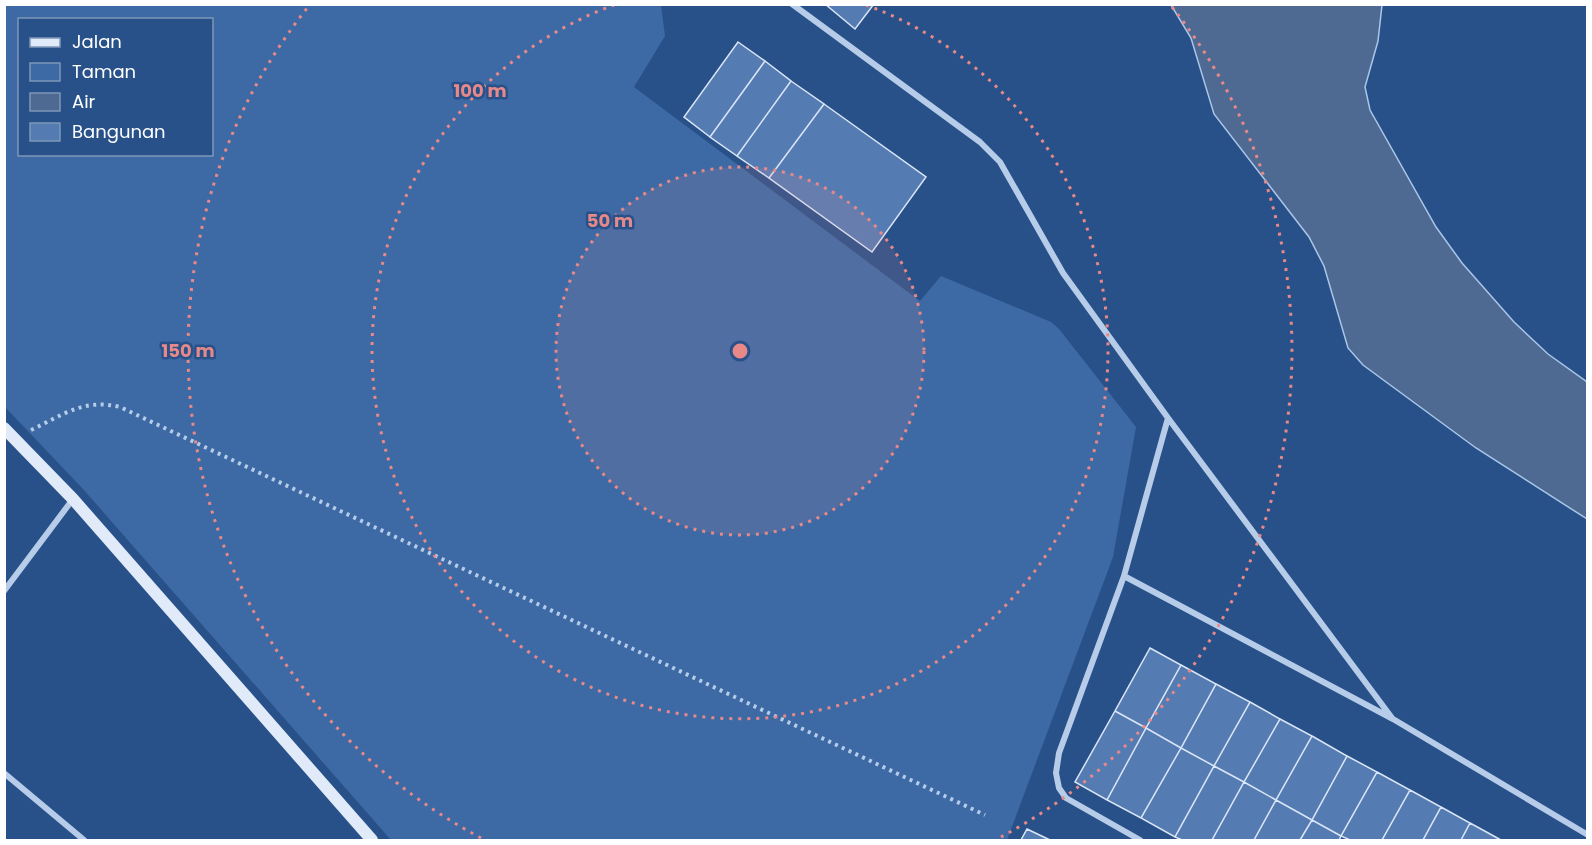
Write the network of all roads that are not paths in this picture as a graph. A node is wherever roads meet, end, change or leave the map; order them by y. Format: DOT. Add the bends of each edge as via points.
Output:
graph roads {
  1 [pos="792,4"];
  2 [pos="1168,418"];
  3 [pos="4,428"];
  4 [pos="73,499"];
  5 [pos="1124,576"];
  6 [pos="4,591"];
  7 [pos="1393,719"];
  8 [pos="4,773"];
  9 [pos="1587,835"];
  10 [pos="84,840"];
  11 [pos="372,840"];
  12 [pos="1140,840"];
  1 -- 2 [label="street" via="980,142 1000,162 1063,273"];
  2 -- 5 [label="street"];
  2 -- 7 [label="street"];
  3 -- 4 [label="main road"];
  4 -- 6 [label="street"];
  4 -- 11 [label="main road"];
  5 -- 7 [label="street"];
  5 -- 12 [label="street" via="1066,733 1056,773 1066,798"];
  7 -- 9 [label="street"];
  8 -- 10 [label="street"];
}
